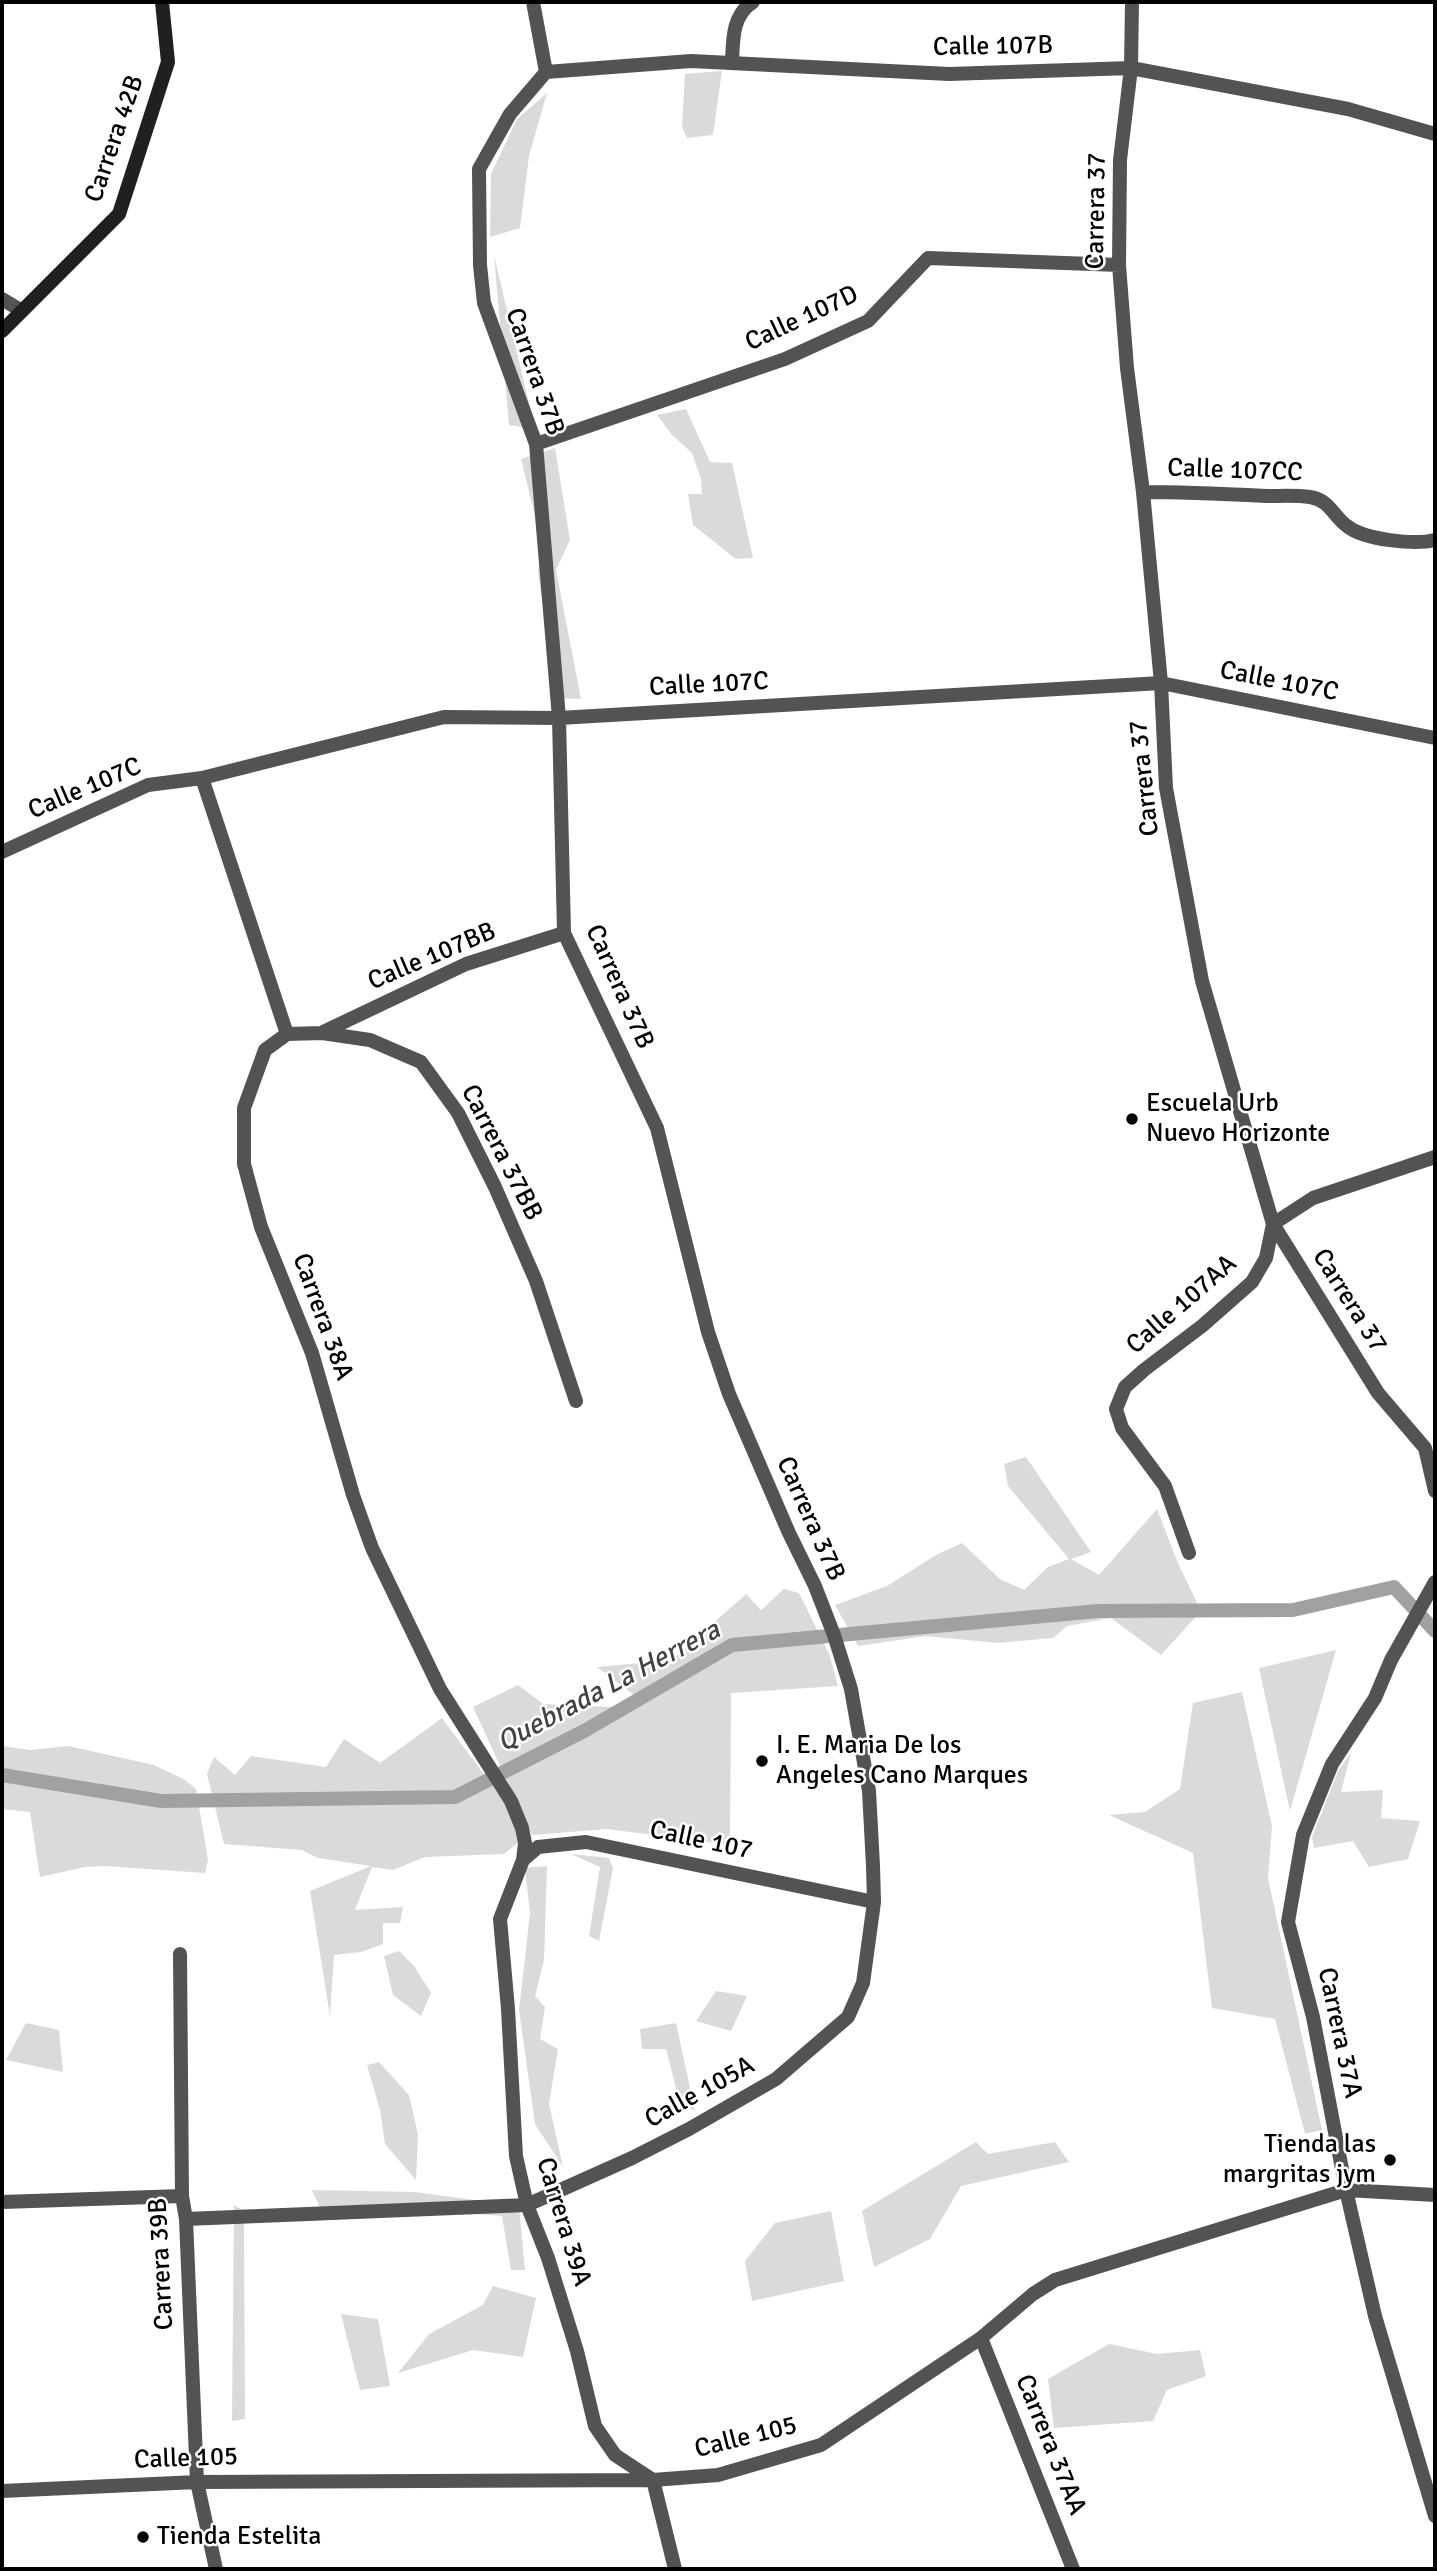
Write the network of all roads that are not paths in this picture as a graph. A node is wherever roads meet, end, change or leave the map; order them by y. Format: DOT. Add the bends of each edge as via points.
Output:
graph roads {
  1 [pos="162,2"];
  2 [pos="533,2"];
  3 [pos="753,2"];
  4 [pos="1132,2"];
  5 [pos="732,62"];
  6 [pos="1131,68"];
  7 [pos="546,72"];
  8 [pos="1435,134"];
  9 [pos="1119,265"];
  10 [pos="2,299"];
  11 [pos="22,311"];
  12 [pos="2,331"];
  13 [pos="536,444"];
  14 [pos="1143,492"];
  15 [pos="1435,540"];
  16 [pos="1161,683"];
  17 [pos="559,718"];
  18 [pos="1435,738"];
  19 [pos="202,778"];
  20 [pos="2,852"];
  21 [pos="564,933"];
  22 [pos="322,1033"];
  23 [pos="288,1034"];
  24 [pos="1435,1157"];
  25 [pos="1273,1224"];
  26 [pos="576,1401"];
  27 [pos="1430,1447"];
  28 [pos="1435,1490"];
  29 [pos="1189,1553"];
  30 [pos="1435,1582"];
  31 [pos="523,1860"];
  32 [pos="874,1902"];
  33 [pos="180,1954"];
  34 [pos="863,1983"];
  35 [pos="1346,2190"];
  36 [pos="1435,2195"];
  37 [pos="183,2196"];
  38 [pos="2,2202"];
  39 [pos="527,2205"];
  40 [pos="186,2220"];
  41 [pos="981,2338"];
  42 [pos="653,2480"];
  43 [pos="197,2482"];
  44 [pos="2,2491"];
  45 [pos="1435,2516"];
  46 [pos="216,2569"];
  47 [pos="675,2569"];
  48 [pos="1073,2569"];
  1 -- 11 [label="street, Carrera 42B" via="167,62 118,214"];
  2 -- 7 [label="street"];
  3 -- 5 [label="street" via="744,7 734,29"];
  4 -- 6 [label="street, Carrera 37"];
  5 -- 6 [label="street, Calle 107B" via="949,74"];
  5 -- 7 [label="street, Calle 107B"];
  6 -- 8 [label="street, Calle 107B" via="1348,109"];
  6 -- 9 [label="street, Carrera 37" via="1120,160"];
  7 -- 13 [label="street, Carrera 37B" via="510,114 479,169 484,303"];
  9 -- 13 [label="street, Calle 107D" via="928,258 868,321 785,359"];
  9 -- 14 [label="street, Carrera 37"];
  10 -- 11 [label="street"];
  11 -- 12 [label="street, Carrera 42B"];
  13 -- 17 [label="street, Carrera 37B"];
  14 -- 15 [label="street, Calle 107CC" via="1312,497 1327,503 1357,532 1422,544"];
  14 -- 16 [label="street, Carrera 37"];
  16 -- 17 [label="street, Calle 107C"];
  16 -- 18 [label="street, Calle 107C"];
  16 -- 25 [label="street, Carrera 37" via="1166,788 1202,981"];
  17 -- 19 [label="street, Calle 107C" via="444,717"];
  17 -- 21 [label="street, Carrera 37B"];
  19 -- 20 [label="street, Calle 107C" via="148,785"];
  19 -- 23 [label="street"];
  21 -- 22 [label="street, Calle 107BB" via="466,964"];
  21 -- 32 [label="street, Carrera 37B" via="657,1128 708,1332 729,1394 838,1646 865,1759"];
  22 -- 23 [label="street, Carrera 37BB"];
  22 -- 26 [label="street, Carrera 37BB" via="370,1040 421,1062 458,1113 537,1282"];
  23 -- 31 [label="street, Carrera 38A" via="265,1050 244,1108 244,1164 261,1227 312,1353 372,1548 440,1689 511,1801 525,1843"];
  24 -- 25 [label="street" via="1313,1198"];
  25 -- 27 [label="street, Carrera 37" via="1378,1393"];
  25 -- 29 [label="street, Calle 107AA" via="1266,1258 1252,1282 1125,1387 1116,1409 1122,1428 1165,1486"];
  27 -- 28 [label="street, Carrera 37"];
  30 -- 35 [label="street, Carrera 37A" via="1391,1660 1376,1698 1332,1764 1304,1835 1289,1922 1313,2017"];
  31 -- 32 [label="street, Calle 107" via="538,1847 586,1842"];
  31 -- 39 [label="street, Carrera 39A" via="500,1919 516,2156"];
  32 -- 34 [label="street, Carrera 37B"];
  33 -- 37 [label="street, Carrera 39B"];
  34 -- 39 [label="street, Calle 105A" via="848,2017 776,2078 666,2140"];
  35 -- 36 [label="street, Calle 105"];
  35 -- 41 [label="street, Calle 105" via="1055,2280"];
  35 -- 45 [label="street, Carrera 37A" via="1375,2316"];
  37 -- 38 [label="street"];
  37 -- 40 [label="street, Carrera 39B"];
  39 -- 40 [label="street"];
  39 -- 42 [label="street, Carrera 39A" via="556,2282 595,2426 615,2455"];
  40 -- 43 [label="street, Carrera 39B"];
  41 -- 42 [label="street, Calle 105" via="821,2445 719,2475"];
  41 -- 48 [label="street, Carrera 37AA"];
  42 -- 43 [label="street, Calle 105"];
  42 -- 47 [label="street"];
  43 -- 44 [label="street, Calle 105"];
  43 -- 46 [label="street, Carrera 39B"];
}
